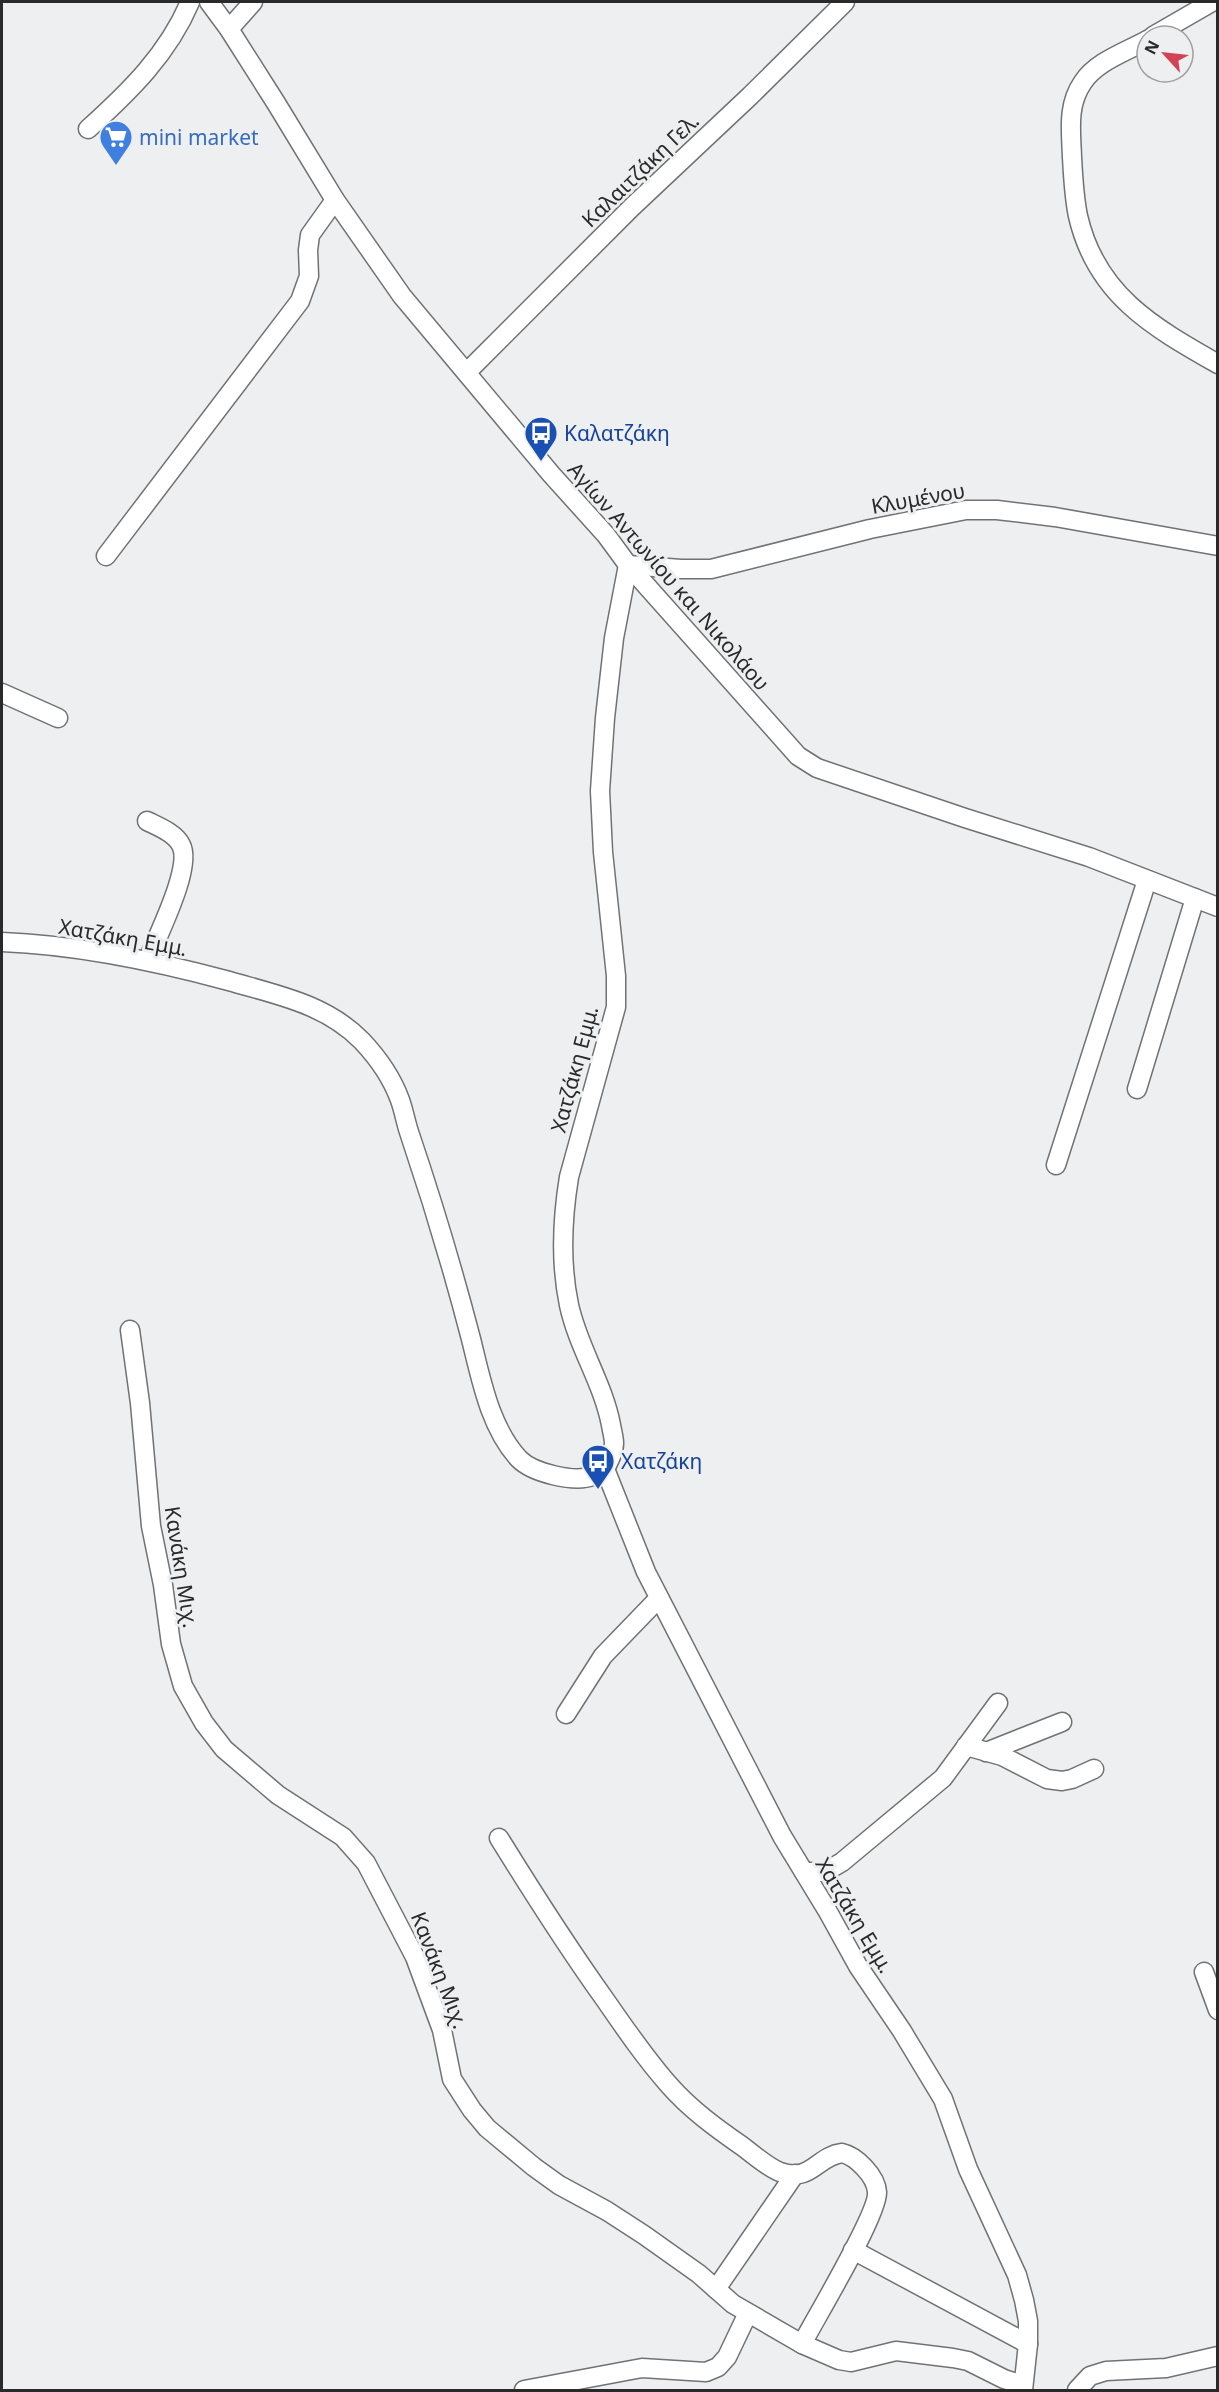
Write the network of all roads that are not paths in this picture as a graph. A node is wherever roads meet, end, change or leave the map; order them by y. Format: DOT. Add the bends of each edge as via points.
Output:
graph roads {
  1 [pos="190,2"];
  2 [pos="209,2"];
  3 [pos="253,2"];
  4 [pos="845,2"];
  5 [pos="1212,2"];
  6 [pos="1174,24"];
  7 [pos="229,29"];
  8 [pos="1135,46"];
  9 [pos="88,129"];
  10 [pos="335,200"];
  11 [pos="1218,364"];
  12 [pos="467,372"];
  13 [pos="1218,546"];
  14 [pos="106,556"];
  15 [pos="628,565"];
  16 [pos="2,693"];
  17 [pos="58,718"];
  18 [pos="147,821"];
  19 [pos="1147,880"];
  20 [pos="1195,898"];
  21 [pos="1218,907"];
  22 [pos="2,942"];
  23 [pos="148,960"];
  24 [pos="1137,1089"];
  25 [pos="1056,1166"];
  26 [pos="130,1330"];
  27 [pos="605,1469"];
  28 [pos="659,1598"];
  29 [pos="998,1702"];
  30 [pos="566,1714"];
  31 [pos="1062,1722"];
  32 [pos="966,1746"];
  33 [pos="986,1752"];
  34 [pos="1094,1769"];
  35 [pos="499,1838"];
  36 [pos="804,1872"];
  37 [pos="1204,1972"];
  38 [pos="1218,2010"];
  39 [pos="795,2174"];
  40 [pos="853,2250"];
  41 [pos="716,2289"];
  42 [pos="748,2313"];
  43 [pos="1028,2343"];
  44 [pos="802,2344"];
  45 [pos="1218,2356"];
  46 [pos="1023,2388"];
  47 [pos="524,2391"];
  48 [pos="1077,2391"];
  1 -- 9 [label="street" via="178,30 160,54"];
  2 -- 7 [label="street, Αγίων Αντωνίου και Νικολάου"];
  3 -- 7 [label="street"];
  4 -- 12 [label="street, Καλαιτζάκη Γελ."];
  5 -- 6 [label="street"];
  7 -- 10 [label="street, Αγίων Αντωνίου και Νικολάου"];
  8 -- 11 [label="street" via="1096,67 1074,99 1069,120 1078,216 1102,273 1128,306"];
  10 -- 12 [label="street, Αγίων Αντωνίου και Νικολάου" via="402,296"];
  10 -- 14 [label="street" via="310,235 309,276 300,301"];
  12 -- 15 [label="street, Αγίων Αντωνίου και Νικολάου"];
  13 -- 15 [label="street, Κλυμένου" via="1054,516 966,510 870,529 711,569"];
  15 -- 19 [label="street, Αγίων Αντωνίου και Νικολάου" via="798,756 817,768 1089,857"];
  15 -- 27 [label="street, Χατζάκη Εμμ." via="614,639 600,791 616,1007 569,1177 562,1222 569,1305 608,1409 614,1443"];
  16 -- 17 [label="street"];
  18 -- 23 [label="street" via="183,847 183,864 173,902"];
  19 -- 20 [label="street, Αγίων Αντωνίου και Νικολάου"];
  19 -- 25 [label="street"];
  20 -- 21 [label="street, Αγίων Αντωνίου και Νικολάου"];
  20 -- 24 [label="street"];
  22 -- 23 [label="street, Χατζάκη Εμμ."];
  23 -- 27 [label="street, Χατζάκη Εμμ." via="298,1000 331,1016 363,1042 388,1075 399,1099 430,1192 480,1377 501,1434 519,1460 540,1473 580,1478 592,1477"];
  26 -- 41 [label="street, Κανάκη Μιχ." via="151,1526 171,1644 183,1686 204,1724 249,1771 343,1838 366,1863 421,1972 442,2030 452,2079 487,2128 542,2173 644,2235"];
  27 -- 28 [label="street, Χατζάκη Εμμ."];
  28 -- 30 [label="street" via="611,1646"];
  28 -- 36 [label="street, Χατζάκη Εμμ."];
  29 -- 32 [label="street"];
  31 -- 33 [label="street"];
  32 -- 33 [label="street"];
  32 -- 36 [label="street" via="943,1778 866,1844 825,1872"];
  33 -- 34 [label="street" via="1054,1780 1072,1779"];
  35 -- 39 [label="street" via="621,2025 670,2086 715,2127 779,2172"];
  36 -- 43 [label="street, Χατζάκη Εμμ." via="858,1966 943,2099 968,2169 1017,2276 1028,2321"];
  37 -- 38 [label="street"];
  39 -- 40 [label="street" via="807,2172 826,2157 842,2153 870,2176 876,2199"];
  39 -- 41 [label="street"];
  40 -- 43 [label="street"];
  40 -- 44 [label="street"];
  41 -- 42 [label="street, Κανάκη Μιχ."];
  42 -- 44 [label="street, Κανάκη Μιχ."];
  42 -- 47 [label="street" via="727,2357 706,2372 642,2368"];
  43 -- 46 [label="street, Χατζάκη Εμμ."];
  44 -- 46 [label="street, Κανάκη Μιχ." via="851,2362 896,2351 960,2360"];
  45 -- 48 [label="street" via="1166,2368 1106,2371 1090,2376"];
}
